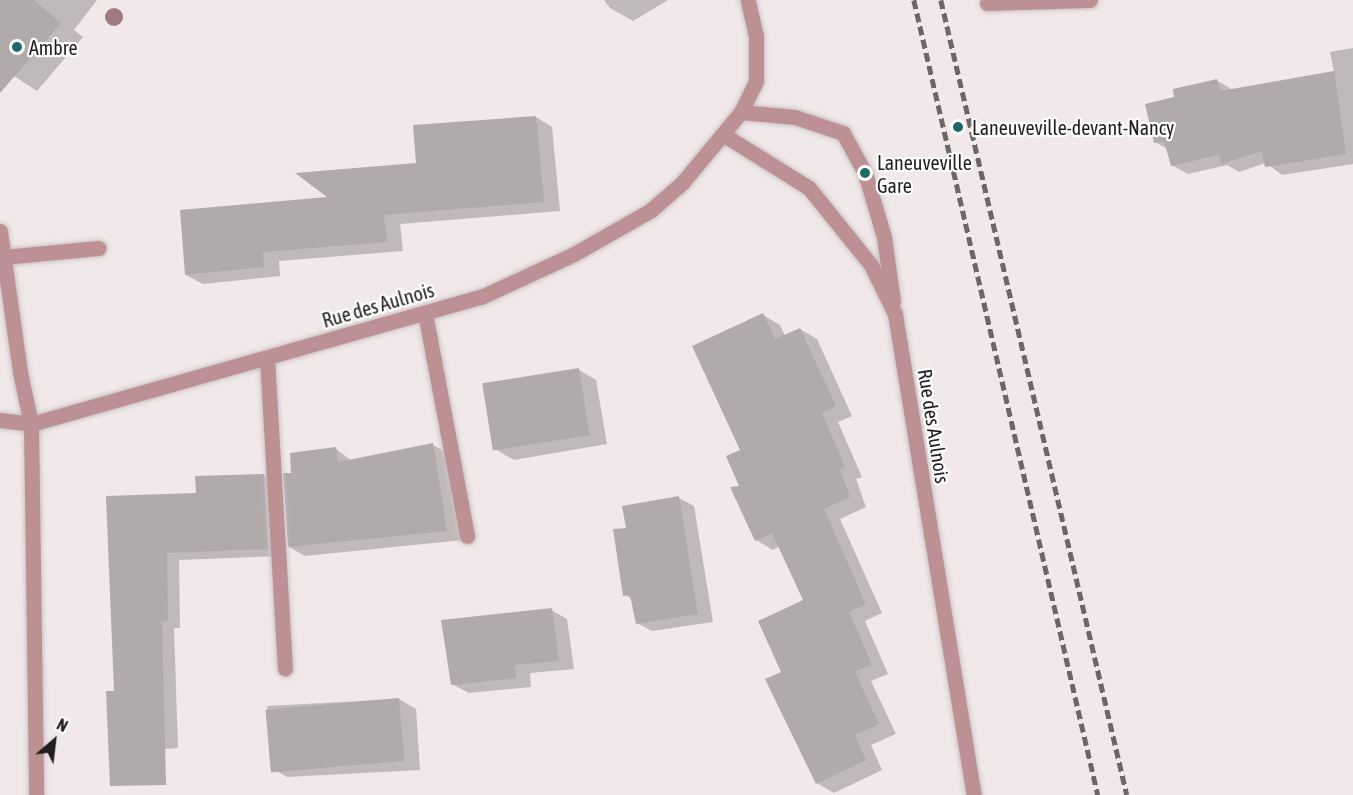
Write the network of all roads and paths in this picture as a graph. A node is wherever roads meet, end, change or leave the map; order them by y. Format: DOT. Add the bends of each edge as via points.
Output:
graph roads {
  1 [pos="748,0"];
  2 [pos="1090,0"];
  3 [pos="987,3"];
  4 [pos="741,112"];
  5 [pos="724,135"];
  6 [pos="0,231"];
  7 [pos="99,248"];
  8 [pos="3,257"];
  9 [pos="425,313"];
  10 [pos="895,314"];
  11 [pos="267,358"];
  12 [pos="0,420"];
  13 [pos="32,424"];
  14 [pos="467,537"];
  15 [pos="285,668"];
  16 [pos="36,795"];
  17 [pos="974,795"];
  1 -- 4 [label="street, Rue des Aulnois" via="756,36 756,81"];
  2 -- 3 [label="street"];
  4 -- 5 [label="street, Rue des Aulnois"];
  4 -- 10 [label="street" via="795,117 843,133 865,173 884,237"];
  5 -- 9 [label="street, Rue des Aulnois" via="682,183 651,210 574,254 481,297"];
  5 -- 10 [label="street, Rue des Aulnois" via="809,188 871,265"];
  6 -- 8 [label="street"];
  7 -- 8 [label="street"];
  8 -- 13 [label="street"];
  9 -- 11 [label="street, Rue des Aulnois"];
  9 -- 14 [label="street"];
  10 -- 17 [label="street, Rue des Aulnois"];
  11 -- 13 [label="street, Rue des Aulnois"];
  11 -- 15 [label="street"];
  12 -- 13 [label="street, Rue des Aulnois"];
  13 -- 16 [label="street"];
}
